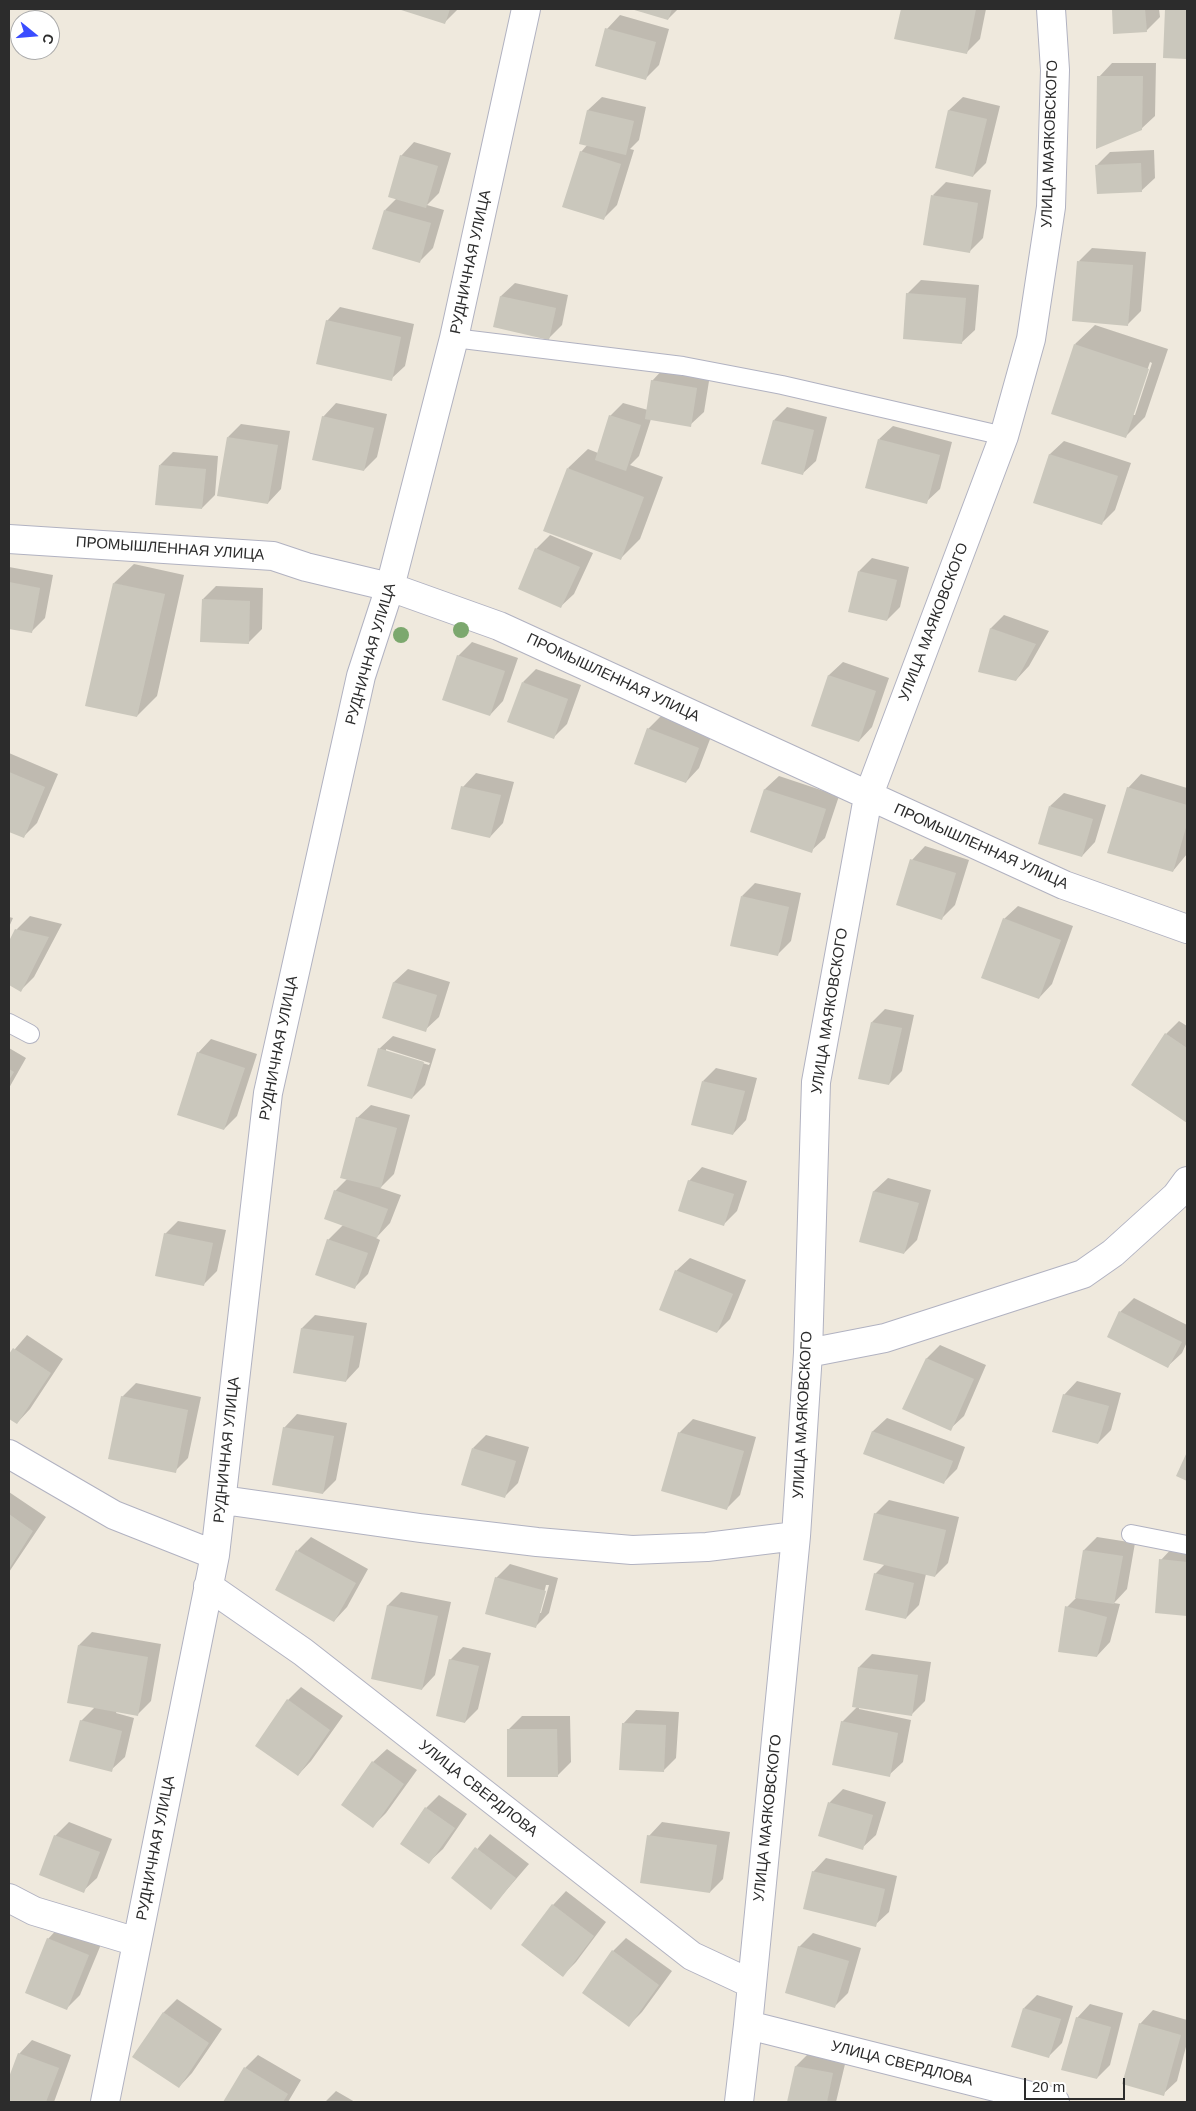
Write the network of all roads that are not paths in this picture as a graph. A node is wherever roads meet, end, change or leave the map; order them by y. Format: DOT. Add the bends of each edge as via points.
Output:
graph roads {
  1 [pos="526,9"];
  2 [pos="1051,9"];
  3 [pos="454,338"];
  4 [pos="1004,436"];
  5 [pos="9,539"];
  6 [pos="390,587"];
  7 [pos="868,797"];
  8 [pos="1187,928"];
  9 [pos="9,1023"];
  10 [pos="30,1034"];
  11 [pos="1187,1181"];
  12 [pos="808,1353"];
  13 [pos="9,1454"];
  14 [pos="222,1500"];
  15 [pos="1131,1534"];
  16 [pos="796,1536"];
  17 [pos="1187,1545"];
  18 [pos="215,1555"];
  19 [pos="208,1586"];
  20 [pos="9,1898"];
  21 [pos="137,1942"];
  22 [pos="752,1984"];
  23 [pos="748,2025"];
  24 [pos="105,2102"];
  25 [pos="739,2102"];
  26 [pos="1055,2102"];
  1 -- 3 [label="street, РУДНИЧНАЯ УЛИЦА"];
  2 -- 4 [label="street, УЛИЦА МАЯКОВСКОГО" via="1054,70 1051,207 1031,338"];
  3 -- 4 [label="lane" via="683,366 782,385"];
  3 -- 6 [label="street, РУДНИЧНАЯ УЛИЦА"];
  4 -- 7 [label="street, УЛИЦА МАЯКОВСКОГО"];
  5 -- 6 [label="street, ПРОМЫШЛЕННАЯ УЛИЦА" via="273,556"];
  6 -- 7 [label="street, ПРОМЫШЛЕННАЯ УЛИЦА" via="499,626"];
  6 -- 14 [label="street, РУДНИЧНАЯ УЛИЦА" via="361,676 268,1093"];
  7 -- 8 [label="street, ПРОМЫШЛЕННАЯ УЛИЦА" via="1064,885"];
  7 -- 12 [label="street, УЛИЦА МАЯКОВСКОГО" via="816,1082"];
  9 -- 10 [label="lane"];
  11 -- 12 [label="street" via="1176,1196 1113,1253 1083,1274 885,1338"];
  12 -- 16 [label="street, УЛИЦА МАЯКОВСКОГО"];
  13 -- 18 [label="street" via="114,1515"];
  14 -- 16 [label="street" via="420,1528 632,1550 707,1547"];
  14 -- 18 [label="street, РУДНИЧНАЯ УЛИЦА"];
  15 -- 17 [label="lane"];
  16 -- 22 [label="street, УЛИЦА МАЯКОВСКОГО"];
  18 -- 19 [label="street, РУДНИЧНАЯ УЛИЦА"];
  19 -- 21 [label="street, РУДНИЧНАЯ УЛИЦА"];
  19 -- 22 [label="street, УЛИЦА СВЕРДЛОВА" via="303,1652 692,1956"];
  20 -- 21 [label="street" via="34,1911"];
  21 -- 24 [label="street, РУДНИЧНАЯ УЛИЦА"];
  22 -- 23 [label="street, УЛИЦА МАЯКОВСКОГО"];
  23 -- 25 [label="street, УЛИЦА МАЯКОВСКОГО"];
  23 -- 26 [label="street, УЛИЦА СВЕРДЛОВА"];
}
